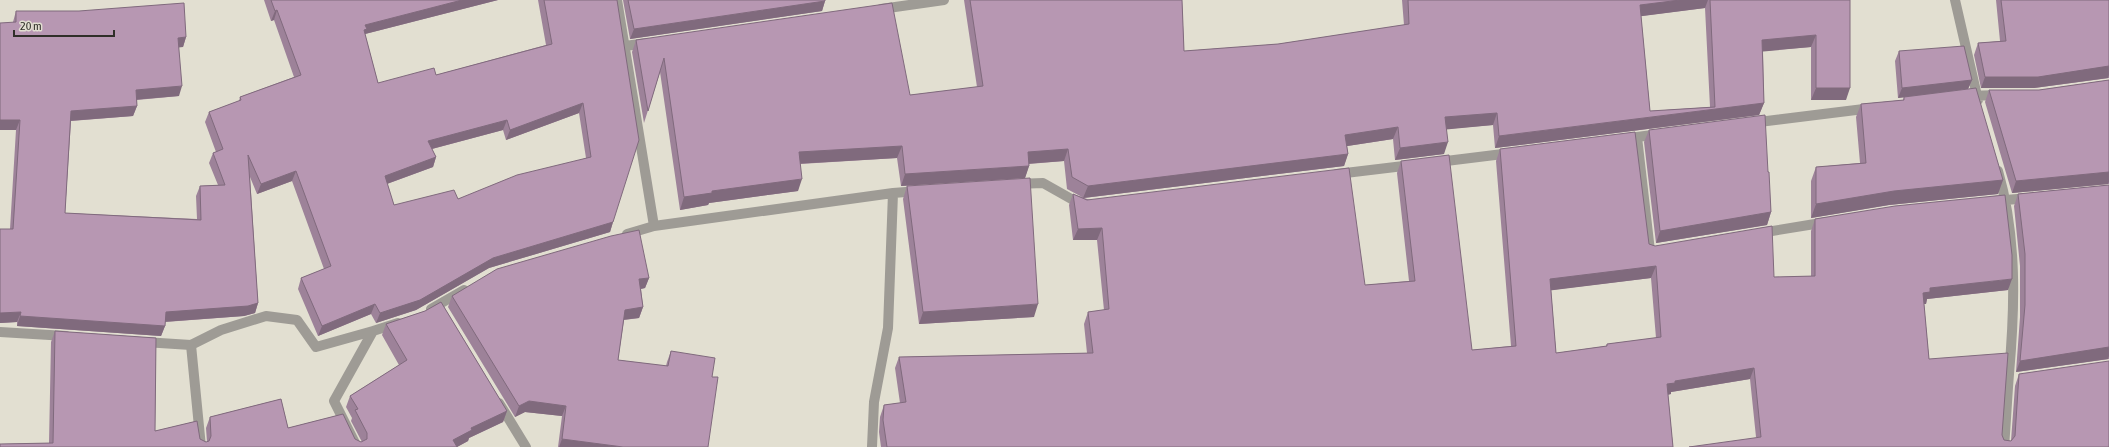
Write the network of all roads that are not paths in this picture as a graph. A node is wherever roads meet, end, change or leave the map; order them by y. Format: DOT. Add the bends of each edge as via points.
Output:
graph roads {
  1 [pos="617,0"];
  2 [pos="944,0"];
  3 [pos="1956,0"];
  4 [pos="874,10"];
  5 [pos="656,42"];
  6 [pos="625,46"];
  7 [pos="1976,95"];
  8 [pos="2013,95"];
  9 [pos="1953,98"];
  10 [pos="1882,107"];
  11 [pos="1981,110"];
  12 [pos="1740,124"];
  13 [pos="1669,133"];
  14 [pos="1637,137"];
  15 [pos="1614,140"];
  16 [pos="1518,152"];
  17 [pos="1996,162"];
  18 [pos="1328,175"];
  19 [pos="1004,185"];
  20 [pos="932,190"];
  21 [pos="893,193"];
  22 [pos="2038,197"];
  23 [pos="2007,200"];
  24 [pos="1983,202"];
  25 [pos="1090,204"];
  26 [pos="1836,220"];
  27 [pos="654,226"];
  28 [pos="1751,234"];
  29 [pos="616,236"];
  30 [pos="1666,248"];
  31 [pos="472,285"];
  32 [pos="419,316"];
  33 [pos="406,320"];
  34 [pos="372,331"];
  35 [pos="0,332"];
  36 [pos="80,337"];
  37 [pos="135,341"];
  38 [pos="191,345"];
  39 [pos="493,392"];
  40 [pos="201,447"];
  41 [pos="357,447"];
  42 [pos="526,447"];
  43 [pos="872,447"];
  44 [pos="2004,447"];
  1 -- 6 [label="street"];
  2 -- 4 [label="street"];
  3 -- 7 [label="street"];
  5 -- 6 [label="street"];
  6 -- 27 [label="street"];
  7 -- 8 [label="street"];
  7 -- 9 [label="street"];
  7 -- 11 [label="street"];
  10 -- 12 [label="street"];
  13 -- 14 [label="street"];
  14 -- 15 [label="street"];
  14 -- 30 [label="street" via="1650,251"];
  16 -- 18 [label="street"];
  17 -- 23 [label="street"];
  19 -- 25 [label="street" via="1043,183 1082,205"];
  20 -- 21 [label="street"];
  21 -- 27 [label="street"];
  21 -- 43 [label="street" via="888,328 874,402"];
  22 -- 23 [label="street"];
  23 -- 24 [label="street"];
  23 -- 44 [label="street" via="2014,266 2014,317 2013,380"];
  26 -- 28 [label="street"];
  27 -- 29 [label="street"];
  31 -- 32 [label="street" via="441,307"];
  33 -- 34 [label="street"];
  34 -- 38 [label="street" via="316,347 297,320 266,316 221,330"];
  34 -- 41 [label="street" via="334,401"];
  35 -- 36 [label="street"];
  37 -- 38 [label="street"];
  38 -- 40 [label="street"];
  39 -- 42 [label="street"];
}
